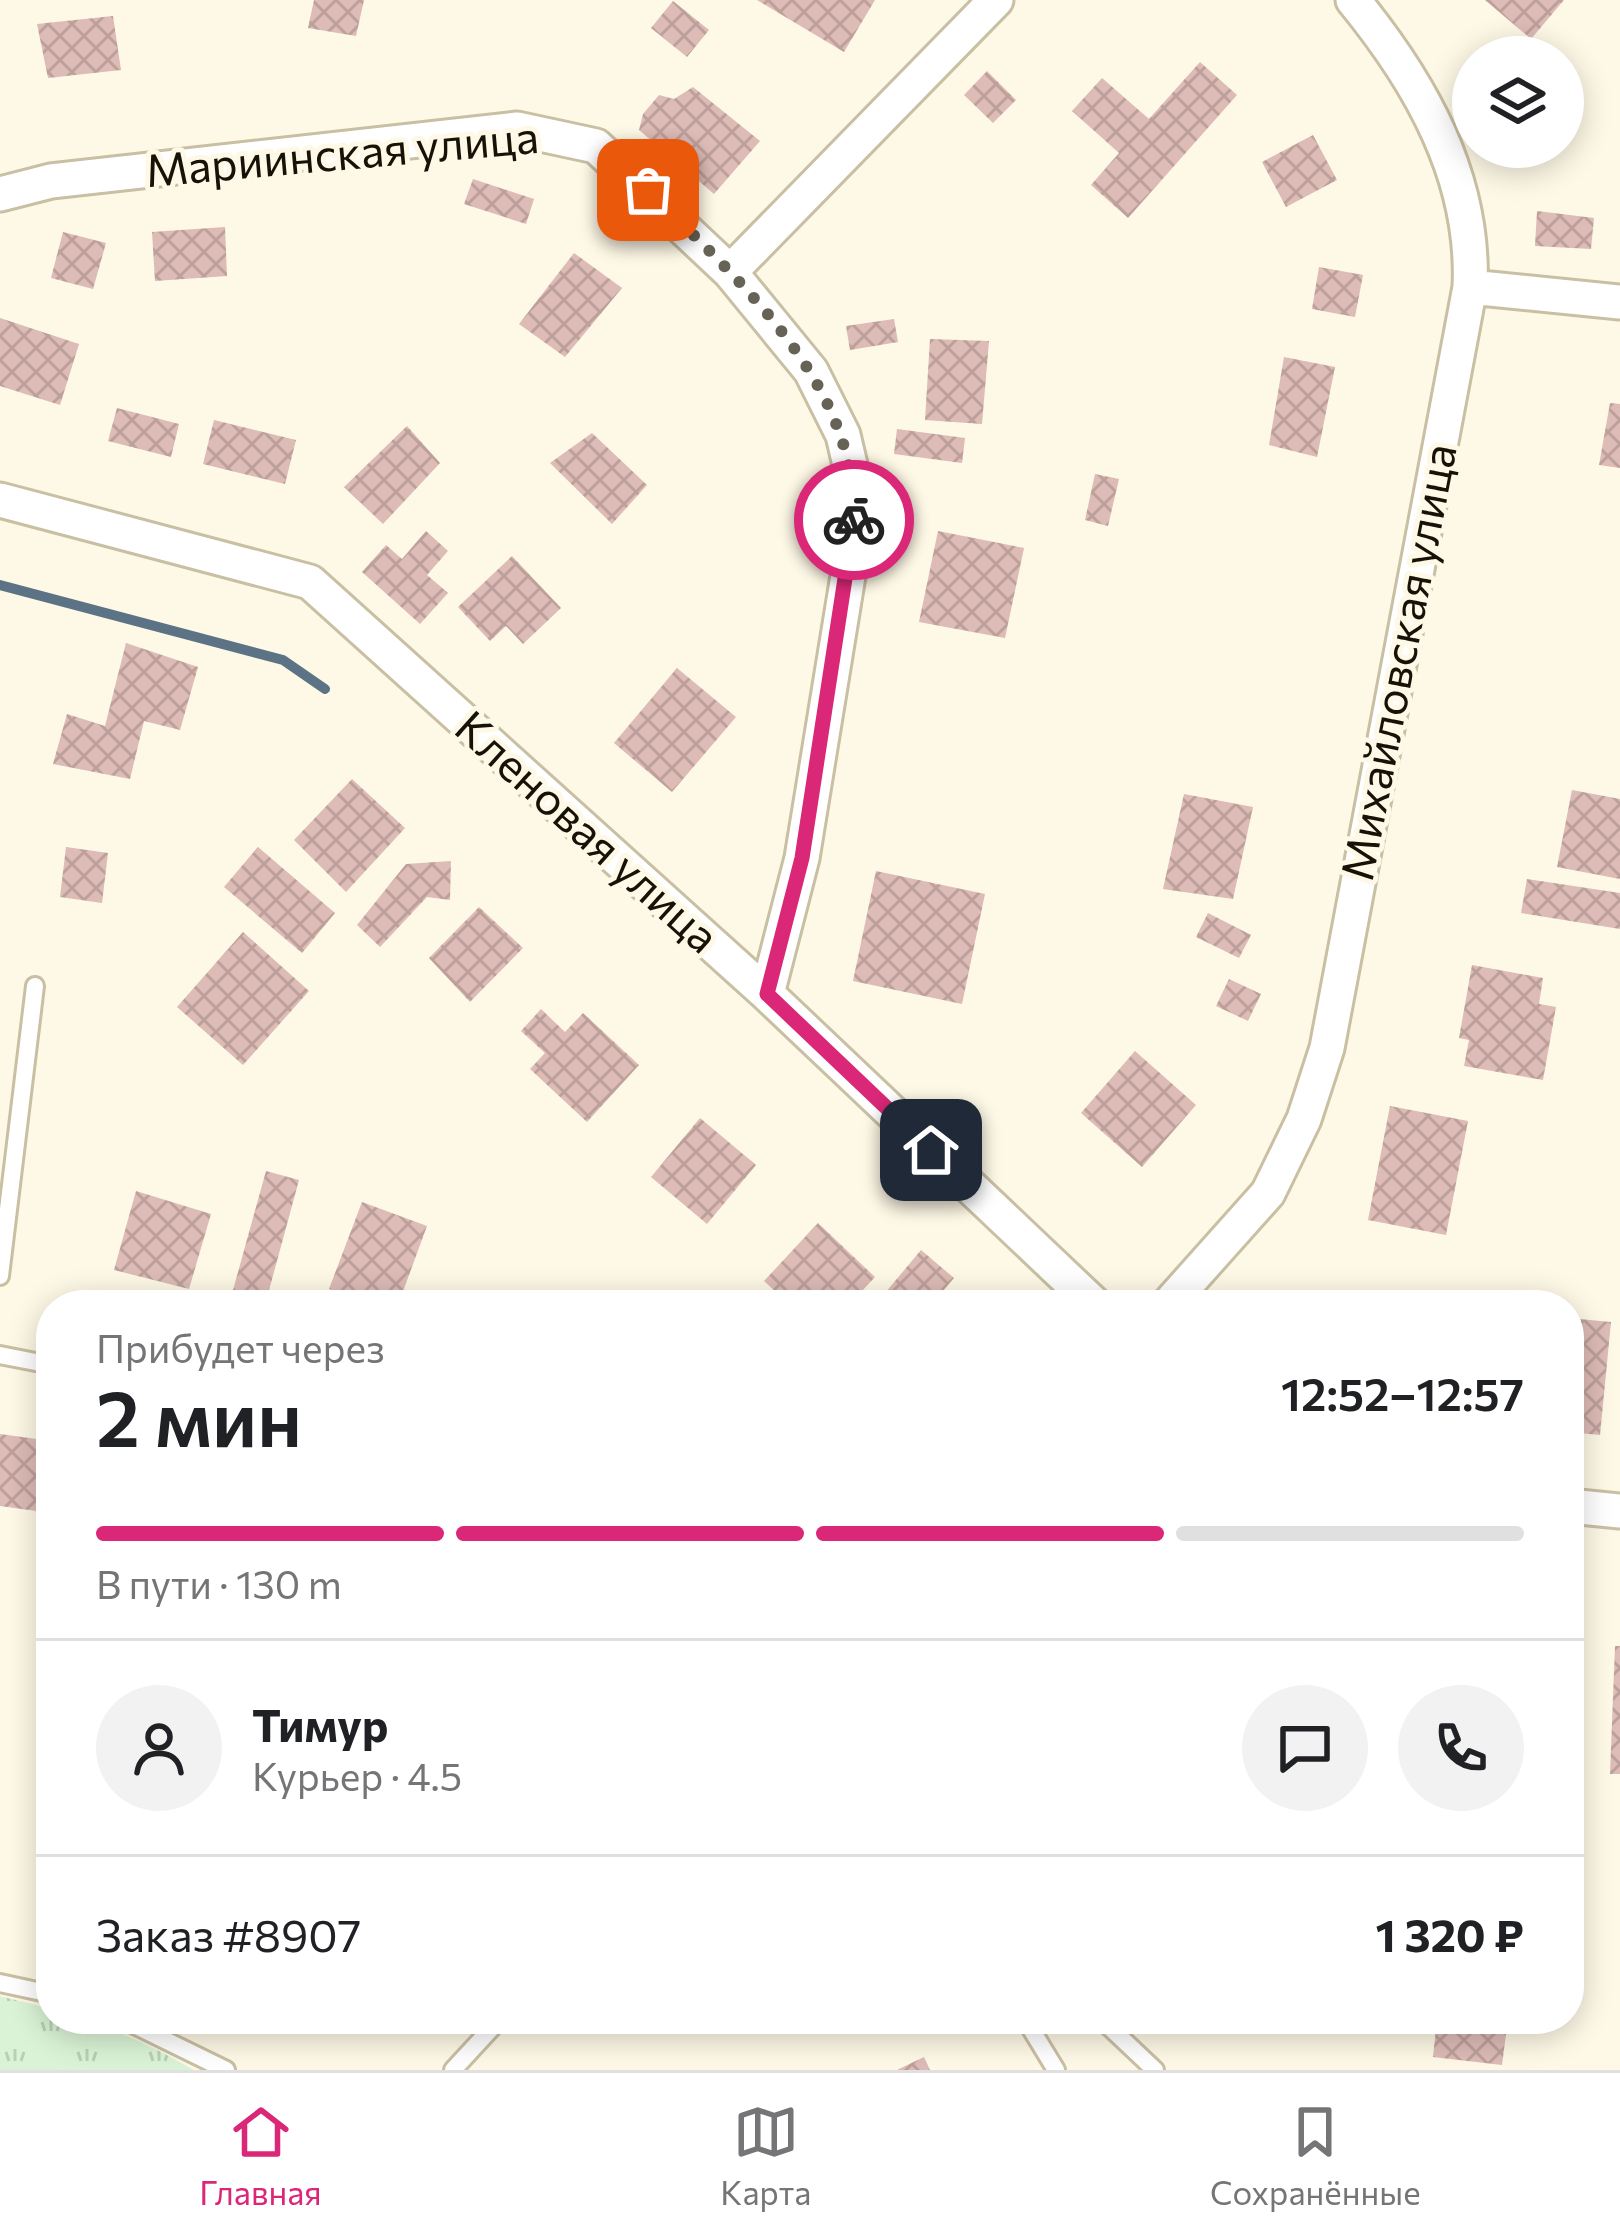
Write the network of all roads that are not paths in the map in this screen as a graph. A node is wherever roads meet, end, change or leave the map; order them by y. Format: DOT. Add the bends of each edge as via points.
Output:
graph roads {
  1 [pos="996,0"];
  2 [pos="1353,0"];
  3 [pos="0,194"];
  4 [pos="730,272"];
  5 [pos="1470,286"];
  6 [pos="1620,302"];
  7 [pos="0,500"];
  8 [pos="35,986"];
  9 [pos="767,994"];
  10 [pos="0,1276"];
  11 [pos="1079,1290"];
  12 [pos="1181,1290"];
  13 [pos="0,1355"];
  14 [pos="36,1362"];
  15 [pos="1584,1507"];
  16 [pos="1620,1511"];
  17 [pos="0,1983"];
  18 [pos="36,1991"];
  19 [pos="153,2034"];
  20 [pos="486,2034"];
  21 [pos="1034,2034"];
  22 [pos="1117,2034"];
  23 [pos="226,2070"];
  24 [pos="453,2070"];
  25 [pos="1056,2070"];
  26 [pos="1155,2070"];
  1 -- 4 [label="street"];
  2 -- 5 [label="street, Михайловская улица" via="1384,37 1455,164 1472,238"];
  3 -- 4 [label="street, Мариинская улица" via="51,181 517,129 596,146"];
  4 -- 9 [label="street, Мариинская улица" via="811,371 843,435 855,486 854,539 802,858"];
  5 -- 6 [label="street"];
  5 -- 12 [label="street, Михайловская улица" via="1327,1048 1268,1193"];
  7 -- 9 [label="street, Кленовая улица" via="310,581"];
  8 -- 10 [label="lane"];
  9 -- 11 [label="street, Кленовая улица"];
  13 -- 14 [label="lane"];
  15 -- 16 [label="street"];
  17 -- 18 [label="lane"];
  19 -- 23 [label="lane"];
  20 -- 24 [label="lane"];
  21 -- 25 [label="lane"];
  22 -- 26 [label="lane"];
}
